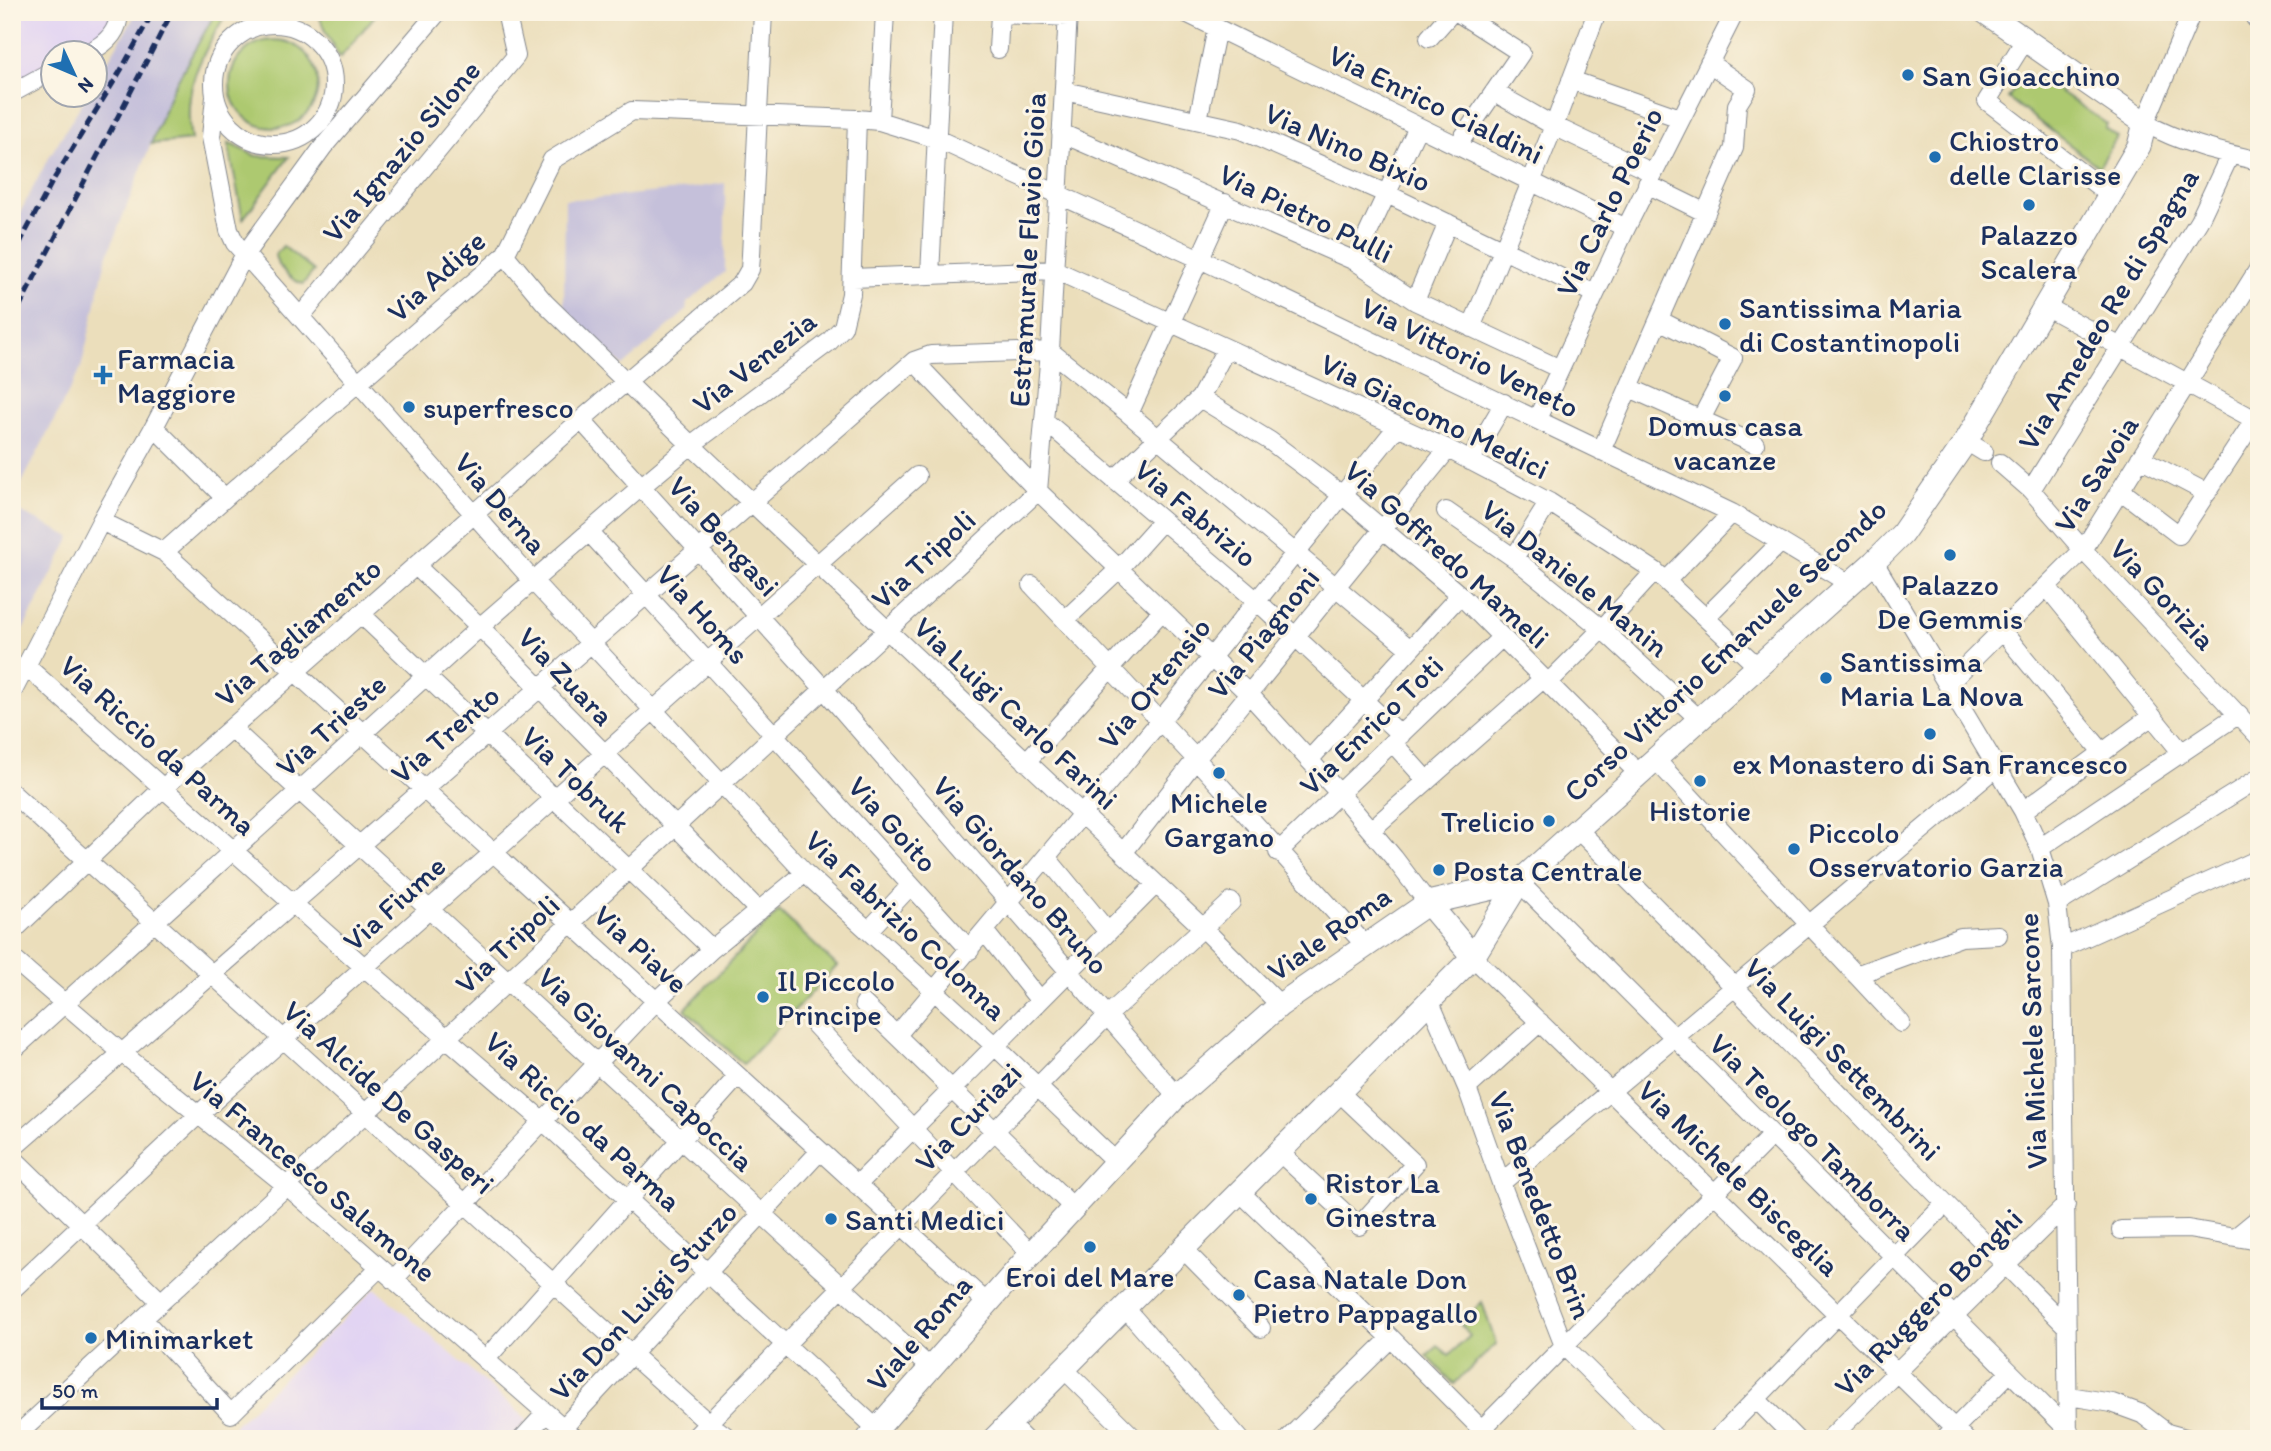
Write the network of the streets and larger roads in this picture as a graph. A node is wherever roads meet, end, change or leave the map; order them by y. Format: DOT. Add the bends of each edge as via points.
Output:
graph roads {
  1 [pos="119,12"];
  2 [pos="263,12"];
  3 [pos="302,12"];
  4 [pos="438,12"];
  5 [pos="506,12"];
  6 [pos="763,12"];
  7 [pos="885,12"];
  8 [pos="943,12"];
  9 [pos="1184,12"];
  10 [pos="1454,12"];
  11 [pos="1597,12"];
  12 [pos="1735,12"];
  13 [pos="1985,12"];
  14 [pos="2192,12"];
  15 [pos="1068,15"];
  16 [pos="1477,18"];
  17 [pos="1217,28"];
  18 [pos="248,30"];
  19 [pos="304,32"];
  20 [pos="1429,38"];
  21 [pos="108,40"];
  22 [pos="2025,40"];
  23 [pos="998,49"];
  24 [pos="1709,63"];
  25 [pos="38,79"];
  26 [pos="1571,80"];
  27 [pos="1064,91"];
  28 [pos="1494,92"];
  29 [pos="12,93"];
  30 [pos="215,97"];
  31 [pos="757,115"];
  32 [pos="324,116"];
  33 [pos="1680,118"];
  34 [pos="857,119"];
  35 [pos="1198,120"];
  36 [pos="879,121"];
  37 [pos="2145,123"];
  38 [pos="1554,126"];
  39 [pos="1418,127"];
  40 [pos="1061,133"];
  41 [pos="937,139"];
  42 [pos="1457,146"];
  43 [pos="323,147"];
  44 [pos="2230,155"];
  45 [pos="2259,161"];
  46 [pos="1650,179"];
  47 [pos="1531,182"];
  48 [pos="1387,194"];
  49 [pos="1058,195"];
  50 [pos="2110,195"];
  51 [pos="1225,203"];
  52 [pos="1706,213"];
  53 [pos="1448,223"];
  54 [pos="1626,228"];
  55 [pos="1503,250"];
  56 [pos="245,254"];
  57 [pos="505,255"];
  58 [pos="1200,259"];
  59 [pos="1355,261"];
  60 [pos="2259,268"];
  61 [pos="1055,270"];
  62 [pos="930,275"];
  63 [pos="852,278"];
  64 [pos="1595,294"];
  65 [pos="1415,301"];
  66 [pos="2045,306"];
  67 [pos="300,316"];
  68 [pos="1659,320"];
  69 [pos="1171,322"];
  70 [pos="1471,328"];
  71 [pos="2119,347"];
  72 [pos="1226,349"];
  73 [pos="1050,351"];
  74 [pos="914,361"];
  75 [pos="1560,369"];
  76 [pos="358,382"];
  77 [pos="626,382"];
  78 [pos="2187,383"];
  79 [pos="1630,388"];
  80 [pos="1200,398"];
  81 [pos="1504,403"];
  82 [pos="1129,414"];
  83 [pos="1537,419"];
  84 [pos="1700,419"];
  85 [pos="2257,419"];
  86 [pos="581,420"];
  87 [pos="1045,421"];
  88 [pos="155,427"];
  89 [pos="1397,427"];
  90 [pos="1158,438"];
  91 [pos="1755,444"];
  92 [pos="691,445"];
  93 [pos="1448,449"];
  94 [pos="1601,451"];
  95 [pos="2140,458"];
  96 [pos="1470,461"];
  97 [pos="2000,463"];
  98 [pos="917,476"];
  99 [pos="1114,480"];
  100 [pos="642,486"];
  101 [pos="2031,490"];
  102 [pos="2120,490"];
  103 [pos="1038,491"];
  104 [pos="2207,493"];
  105 [pos="1342,495"];
  106 [pos="225,498"];
  107 [pos="1549,502"];
  108 [pos="752,503"];
  109 [pos="1446,511"];
  110 [pos="1732,513"];
  111 [pos="474,514"];
  112 [pos="101,521"];
  113 [pos="1162,522"];
  114 [pos="1383,529"];
  115 [pos="589,532"];
  116 [pos="1781,542"];
  117 [pos="698,549"];
  118 [pos="2083,550"];
  119 [pos="164,552"];
  120 [pos="1296,553"];
  121 [pos="1514,558"];
  122 [pos="1874,562"];
  123 [pos="818,565"];
  124 [pos="416,566"];
  125 [pos="1119,569"];
  126 [pos="1660,576"];
  127 [pos="533,581"];
  128 [pos="1850,584"];
  129 [pos="1032,585"];
  130 [pos="1336,587"];
  131 [pos="2047,587"];
  132 [pos="647,594"];
  133 [pos="1460,594"];
  134 [pos="1257,601"];
  135 [pos="1162,611"];
  136 [pos="362,615"];
  137 [pos="760,617"];
  138 [pos="1706,617"];
  139 [pos="1066,619"];
  140 [pos="480,628"];
  141 [pos="1602,629"];
  142 [pos="887,630"];
  143 [pos="2002,631"];
  144 [pos="1296,636"];
  145 [pos="1502,637"];
  146 [pos="592,643"];
  147 [pos="1410,649"];
  148 [pos="1211,658"];
  149 [pos="709,662"];
  150 [pos="26,666"];
  151 [pos="1757,666"];
  152 [pos="1110,668"];
  153 [pos="295,671"];
  154 [pos="427,676"];
  155 [pos="1547,680"];
  156 [pos="1948,684"];
  157 [pos="539,689"];
  158 [pos="824,689"];
  159 [pos="12,693"];
  160 [pos="1249,694"];
  161 [pos="1364,700"];
  162 [pos="655,710"];
  163 [pos="2238,715"];
  164 [pos="2152,716"];
  165 [pos="1699,719"];
  166 [pos="1160,721"];
  167 [pos="231,728"];
  168 [pos="2257,732"];
  169 [pos="488,733"];
  170 [pos="364,734"];
  171 [pos="775,734"];
  172 [pos="1397,739"];
  173 [pos="2102,753"];
  174 [pos="2182,753"];
  175 [pos="604,755"];
  176 [pos="1196,759"];
  177 [pos="1309,760"];
  178 [pos="1026,762"];
  179 [pos="1647,767"];
  180 [pos="1997,767"];
  181 [pos="2259,778"];
  182 [pos="1427,781"];
  183 [pos="721,784"];
  184 [pos="163,788"];
  185 [pos="424,789"];
  186 [pos="301,791"];
  187 [pos="12,793"];
  188 [pos="1340,794"];
  189 [pos="555,798"];
  190 [pos="2023,811"];
  191 [pos="1082,814"];
  192 [pos="674,827"];
  193 [pos="1371,830"];
  194 [pos="1578,830"];
  195 [pos="360,845"];
  196 [pos="2040,848"];
  197 [pos="234,851"];
  198 [pos="1278,852"];
  199 [pos="494,853"];
  200 [pos="1123,853"];
  201 [pos="1047,858"];
  202 [pos="2259,859"];
  203 [pos="87,860"];
  204 [pos="629,869"];
  205 [pos="805,873"];
  206 [pos="1519,882"];
  207 [pos="1156,884"];
  208 [pos="911,885"];
  209 [pos="1231,902"];
  210 [pos="293,903"];
  211 [pos="1009,903"];
  212 [pos="1428,903"];
  213 [pos="2057,904"];
  214 [pos="430,909"];
  215 [pos="759,911"];
  216 [pos="154,922"];
  217 [pos="571,923"];
  218 [pos="1809,924"];
  219 [pos="1203,928"];
  220 [pos="868,931"];
  221 [pos="12,932"];
  222 [pos="985,932"];
  223 [pos="1108,932"];
  224 [pos="1998,935"];
  225 [pos="1365,945"];
  226 [pos="2062,948"];
  227 [pos="712,949"];
  228 [pos="970,950"];
  229 [pos="1473,957"];
  230 [pos="12,958"];
  231 [pos="365,967"];
  232 [pos="1068,972"];
  233 [pos="213,974"];
  234 [pos="1856,975"];
  235 [pos="508,981"];
  236 [pos="1735,986"];
  237 [pos="935,992"];
  238 [pos="656,1001"];
  239 [pos="1040,1001"];
  240 [pos="1430,1002"];
  241 [pos="65,1003"];
  242 [pos="864,1004"];
  243 [pos="1280,1005"];
  244 [pos="1107,1016"];
  245 [pos="1540,1022"];
  246 [pos="1901,1023"];
  247 [pos="815,1025"];
  248 [pos="897,1035"];
  249 [pos="1675,1037"];
  250 [pos="447,1038"];
  251 [pos="283,1039"];
  252 [pos="995,1046"];
  253 [pos="12,1051"];
  254 [pos="122,1052"];
  255 [pos="598,1063"];
  256 [pos="738,1076"];
  257 [pos="1037,1087"];
  258 [pos="1467,1088"];
  259 [pos="953,1089"];
  260 [pos="1610,1091"];
  261 [pos="1339,1092"];
  262 [pos="1177,1096"];
  263 [pos="365,1114"];
  264 [pos="198,1115"];
  265 [pos="543,1121"];
  266 [pos="913,1129"];
  267 [pos="994,1130"];
  268 [pos="1772,1135"];
  269 [pos="681,1140"];
  270 [pos="12,1149"];
  271 [pos="820,1151"];
  272 [pos="1279,1152"];
  273 [pos="12,1157"];
  274 [pos="1116,1162"];
  275 [pos="953,1172"];
  276 [pos="1501,1183"];
  277 [pos="857,1185"];
  278 [pos="287,1186"];
  279 [pos="1240,1192"];
  280 [pos="1714,1193"];
  281 [pos="628,1199"];
  282 [pos="465,1204"];
  283 [pos="1944,1205"];
  284 [pos="2066,1205"];
  285 [pos="1073,1207"];
  286 [pos="762,1214"];
  287 [pos="2259,1218"];
  288 [pos="82,1224"];
  289 [pos="902,1225"];
  290 [pos="2121,1230"];
  291 [pos="2237,1236"];
  292 [pos="2259,1241"];
  293 [pos="1183,1249"];
  294 [pos="1031,1254"];
  295 [pos="1893,1257"];
  296 [pos="2005,1265"];
  297 [pos="379,1268"];
  298 [pos="708,1272"];
  299 [pos="393,1280"];
  300 [pos="553,1283"];
  301 [pos="841,1287"];
  302 [pos="12,1290"];
  303 [pos="161,1302"];
  304 [pos="987,1303"];
  305 [pos="1125,1308"];
  306 [pos="1838,1314"];
  307 [pos="1952,1317"];
  308 [pos="143,1319"];
  309 [pos="2067,1327"];
  310 [pos="1261,1328"];
  311 [pos="1391,1338"];
  312 [pos="785,1343"];
  313 [pos="1564,1346"];
  314 [pos="631,1354"];
  315 [pos="485,1360"];
  316 [pos="929,1367"];
  317 [pos="1064,1369"];
  318 [pos="1897,1372"];
  319 [pos="2008,1373"];
  320 [pos="2069,1396"];
  321 [pos="1756,1399"];
  322 [pos="546,1413"];
  323 [pos="707,1422"];
  324 [pos="569,1433"];
  325 [pos="872,1434"];
  326 [pos="1009,1434"];
  327 [pos="1487,1434"];
  328 [pos="1955,1435"];
  329 [pos="2068,1435"];
  330 [pos="1240,1438"];
  331 [pos="13,1439"];
  332 [pos="522,1439"];
  333 [pos="693,1439"];
  334 [pos="730,1439"];
  335 [pos="1135,1439"];
  336 [pos="1288,1439"];
  337 [pos="1658,1439"];
  338 [pos="1717,1439"];
  339 [pos="1796,1439"];
  340 [pos="1829,1439"];
  341 [pos="2189,1439"];
  1 -- 21 [label="street" via="118,24"];
  2 -- 18 [label="street"];
  3 -- 19 [label="street"];
  4 -- 43 [label="street"];
  5 -- 67 [label="street, Via Ignazio Silone" via="516,56"];
  6 -- 31 [label="street, Via Tagliamento"];
  7 -- 36 [label="street"];
  8 -- 41 [label="street"];
  9 -- 17 [label="street, Via Enrico Cialdini"];
  10 -- 16 [label="street"];
  10 -- 20 [label="street"];
  11 -- 26 [label="street"];
  12 -- 24 [label="street, Via Carlo Poerio"];
  13 -- 22 [label="street"];
  14 -- 37 [label="street"];
  15 -- 23 [label="street" via="1000,14"];
  15 -- 27 [label="street, Estramurale Flavio Gioia"];
  16 -- 28 [label="street" via="1521,53"];
  17 -- 35 [label="street"];
  17 -- 39 [label="street, Via Enrico Cialdini"];
  18 -- 19 [label="street" via="274,24"];
  18 -- 30 [label="street" via="232,41 220,58 214,77"];
  19 -- 32 [label="street" via="324,52 332,70 333,89"];
  22 -- 37 [label="street"];
  22 -- 50 [label="street" via="1987,101"];
  24 -- 33 [label="street, Via Carlo Poerio"];
  24 -- 52 [label="street" via="1747,89 1737,105 1734,148"];
  25 -- 29 [label="street"];
  26 -- 33 [label="street"];
  26 -- 38 [label="street"];
  27 -- 35 [label="street, Via Nino Bixio"];
  27 -- 40 [label="street, Estramurale Flavio Gioia"];
  28 -- 38 [label="street"];
  28 -- 42 [label="street"];
  30 -- 32 [label="street" via="235,129 268,144 304,135"];
  30 -- 56 [label="street, Via Derna" via="211,137 231,237"];
  31 -- 34 [label="street, Via Adige"];
  31 -- 57 [label="street, Via Adige" via="632,111 552,160"];
  31 -- 77 [label="street, Via Tagliamento" via="747,277"];
  32 -- 43 [label="street"];
  33 -- 46 [label="street, Via Carlo Poerio"];
  34 -- 36 [label="street, Via Adige"];
  34 -- 63 [label="street, Via Venezia"];
  35 -- 48 [label="street, Via Nino Bixio" via="1241,130"];
  36 -- 41 [label="street, Via Adige"];
  37 -- 44 [label="street" via="2193,145"];
  37 -- 50 [label="street, Corso Vittorio Emanuele Secondo" via="2139,145"];
  38 -- 46 [label="street"];
  38 -- 47 [label="street"];
  39 -- 42 [label="street, Via Enrico Cialdini"];
  39 -- 48 [label="street"];
  40 -- 49 [label="street, Estramurale Flavio Gioia"];
  40 -- 51 [label="street, Via Pietro Pulli"];
  41 -- 49 [label="street, Via Vittorio Veneto"];
  41 -- 62 [label="street"];
  42 -- 47 [label="street, Via Enrico Cialdini"];
  43 -- 56 [label="street"];
  44 -- 45 [label="street"];
  44 -- 71 [label="street, Via Amedeo Re di Spagna" via="2199,221"];
  46 -- 52 [label="street"];
  46 -- 54 [label="street, Via Carlo Poerio"];
  47 -- 54 [label="street, Via Enrico Cialdini"];
  47 -- 55 [label="street"];
  48 -- 53 [label="street, Via Nino Bixio"];
  48 -- 59 [label="street"];
  49 -- 58 [label="street, Via Vittorio Veneto"];
  49 -- 61 [label="street, Estramurale Flavio Gioia"];
  50 -- 66 [label="street, Corso Vittorio Emanuele Secondo"];
  51 -- 58 [label="street"];
  51 -- 59 [label="street, Via Pietro Pulli"];
  52 -- 68 [label="street"];
  53 -- 55 [label="street, Via Nino Bixio"];
  53 -- 65 [label="street"];
  54 -- 64 [label="street, Via Carlo Poerio"];
  55 -- 64 [label="street, Via Nino Bixio"];
  55 -- 70 [label="street"];
  56 -- 67 [label="street, Via Derna"];
  56 -- 88 [label="street"];
  57 -- 76 [label="street, Via Adige"];
  57 -- 77 [label="street, Via Luigi Carlo Farini" via="545,303"];
  58 -- 69 [label="street"];
  58 -- 81 [label="street, Via Vittorio Veneto"];
  59 -- 65 [label="street, Via Pietro Pulli"];
  60 -- 78 [label="street, Via Savoia"];
  61 -- 62 [label="street"];
  61 -- 69 [label="street, Via Giacomo Medici"];
  61 -- 73 [label="street, Estramurale Flavio Gioia"];
  62 -- 63 [label="street"];
  63 -- 92 [label="street, Via Venezia" via="843,327 829,342"];
  64 -- 75 [label="street, Via Carlo Poerio"];
  65 -- 70 [label="street, Via Pietro Pulli"];
  66 -- 71 [label="street"];
  66 -- 122 [label="street, Corso Vittorio Emanuele Secondo" via="1975,447"];
  67 -- 76 [label="street, Via Derna"];
  68 -- 79 [label="street"];
  68 -- 84 [label="street" via="1733,358"];
  69 -- 72 [label="street, Via Giacomo Medici"];
  69 -- 82 [label="street"];
  70 -- 75 [label="street, Via Pietro Pulli"];
  71 -- 78 [label="street"];
  71 -- 101 [label="street, Via Amedeo Re di Spagna"];
  72 -- 80 [label="street"];
  72 -- 89 [label="street, Via Giacomo Medici"];
  73 -- 74 [label="street" via="931,355"];
  73 -- 82 [label="street"];
  73 -- 87 [label="street, Estramurale Flavio Gioia"];
  74 -- 103 [label="street"];
  74 -- 108 [label="street, Via Trento"];
  75 -- 83 [label="street, Via Carlo Poerio"];
  76 -- 106 [label="street, Via Adige"];
  76 -- 111 [label="street, Via Derna"];
  77 -- 86 [label="street, Via Tagliamento"];
  77 -- 92 [label="street, Via Luigi Carlo Farini"];
  78 -- 85 [label="street"];
  78 -- 95 [label="street, Via Savoia"];
  79 -- 84 [label="street"];
  79 -- 94 [label="street"];
  80 -- 90 [label="street"];
  80 -- 105 [label="street, Via Goffredo Mameli" via="1270,441"];
  81 -- 83 [label="street, Via Vittorio Veneto"];
  81 -- 96 [label="street"];
  82 -- 90 [label="street"];
  83 -- 94 [label="street, Via Vittorio Veneto"];
  84 -- 91 [label="street"];
  85 -- 104 [label="street"];
  86 -- 100 [label="street, Via Bengasi"];
  86 -- 111 [label="street, Via Tagliamento"];
  87 -- 99 [label="street, Via Fabrizio"];
  87 -- 103 [label="street, Estramurale Flavio Gioia"];
  88 -- 106 [label="street"];
  88 -- 112 [label="street"];
  89 -- 93 [label="street, Via Giacomo Medici"];
  89 -- 105 [label="street, Via Ortensio"];
  90 -- 99 [label="street"];
  90 -- 120 [label="street"];
  92 -- 100 [label="street, Via Trieste"];
  92 -- 108 [label="street, Via Luigi Carlo Farini"];
  93 -- 96 [label="street, Via Giacomo Medici"];
  93 -- 114 [label="street, Via Piagnoni"];
  94 -- 110 [label="street, Via Vittorio Veneto"];
  95 -- 102 [label="street, Via Savoia"];
  95 -- 104 [label="street"];
  96 -- 107 [label="street, Via Giacomo Medici"];
  97 -- 101 [label="street, Via Gorizia"];
  98 -- 123 [label="street, Via Fiume"];
  99 -- 113 [label="street, Via Fabrizio"];
  100 -- 115 [label="street, Via Trieste"];
  100 -- 117 [label="street, Via Bengasi"];
  101 -- 118 [label="street, Via Gorizia"];
  102 -- 104 [label="street" via="2179,535"];
  102 -- 118 [label="street, Via Savoia"];
  103 -- 125 [label="street"];
  103 -- 142 [label="street, Via Tripoli"];
  105 -- 114 [label="street, Via Goffredo Mameli"];
  105 -- 120 [label="street, Via Ortensio"];
  106 -- 119 [label="street, Via Adige"];
  107 -- 121 [label="street"];
  107 -- 126 [label="street, Via Giacomo Medici"];
  108 -- 117 [label="street, Via Trento"];
  108 -- 123 [label="street, Via Luigi Carlo Farini"];
  109 -- 121 [label="street, Via Daniele Manin"];
  110 -- 116 [label="street, Via Vittorio Veneto"];
  110 -- 126 [label="street"];
  111 -- 124 [label="street, Via Tagliamento"];
  111 -- 127 [label="street, Via Derna"];
  112 -- 119 [label="street, Via Piave"];
  112 -- 150 [label="street"];
  113 -- 125 [label="street"];
  113 -- 134 [label="street, Via Fabrizio"];
  114 -- 130 [label="street, Via Piagnoni"];
  114 -- 133 [label="street, Via Goffredo Mameli"];
  115 -- 127 [label="street, Via Trieste"];
  115 -- 132 [label="street, Via Homs"];
  116 -- 128 [label="street, Via Vittorio Veneto"];
  116 -- 138 [label="street"];
  117 -- 132 [label="street, Via Trento"];
  117 -- 137 [label="street, Via Bengasi"];
  118 -- 131 [label="street, Via Savoia"];
  118 -- 163 [label="street, Via Gorizia"];
  119 -- 153 [label="street, Via Piave"];
  120 -- 130 [label="street"];
  120 -- 134 [label="street, Via Ortensio"];
  121 -- 141 [label="street, Via Daniele Manin"];
  122 -- 128 [label="street, Corso Vittorio Emanuele Secondo"];
  122 -- 156 [label="street, Via Michele Sarcone"];
  123 -- 137 [label="street, Via Fiume"];
  123 -- 142 [label="street, Via Luigi Carlo Farini"];
  124 -- 136 [label="street, Via Tagliamento"];
  124 -- 140 [label="street, Via Zuara"];
  125 -- 135 [label="street"];
  125 -- 139 [label="street"];
  126 -- 138 [label="street, Via Giacomo Medici"];
  126 -- 141 [label="street"];
  127 -- 140 [label="street, Via Trieste"];
  127 -- 146 [label="street, Via Derna"];
  128 -- 151 [label="street, Corso Vittorio Emanuele Secondo"];
  129 -- 139 [label="street"];
  130 -- 144 [label="street, Via Piagnoni"];
  130 -- 147 [label="street"];
  131 -- 143 [label="street, Via Savoia"];
  131 -- 164 [label="street"];
  132 -- 146 [label="street, Via Trento"];
  132 -- 149 [label="street, Via Homs"];
  133 -- 145 [label="street, Via Goffredo Mameli"];
  133 -- 147 [label="street"];
  134 -- 144 [label="street, Via Fabrizio"];
  134 -- 148 [label="street, Via Ortensio"];
  135 -- 148 [label="street"];
  135 -- 152 [label="street"];
  136 -- 153 [label="street, Via Tagliamento"];
  136 -- 154 [label="street, Via Tobruk"];
  137 -- 149 [label="street, Via Fiume"];
  137 -- 158 [label="street, Via Bengasi"];
  138 -- 151 [label="street, Via Giacomo Medici"];
  139 -- 152 [label="street"];
  140 -- 154 [label="street, Via Trieste"];
  140 -- 157 [label="street, Via Zuara"];
  141 -- 155 [label="street"];
  141 -- 165 [label="street, Via Daniele Manin"];
  142 -- 158 [label="street, Via Tripoli"];
  142 -- 178 [label="street, Via Luigi Carlo Farini"];
  143 -- 156 [label="street, Via Savoia"];
  143 -- 173 [label="street"];
  144 -- 160 [label="street, Via Piagnoni"];
  144 -- 161 [label="street, Via Fabrizio"];
  145 -- 155 [label="street, Via Goffredo Mameli"];
  145 -- 172 [label="street, Via Enrico Toti"];
  146 -- 157 [label="street, Via Trento"];
  146 -- 162 [label="street, Via Derna"];
  147 -- 161 [label="street"];
  148 -- 160 [label="street"];
  148 -- 166 [label="street, Via Ortensio"];
  149 -- 162 [label="street, Via Fiume"];
  149 -- 171 [label="street, Via Homs"];
  150 -- 159 [label="street"];
  150 -- 184 [label="street, Via Riccio da Parma"];
  151 -- 165 [label="street, Corso Vittorio Emanuele Secondo"];
  152 -- 166 [label="street"];
  152 -- 178 [label="street"];
  153 -- 167 [label="street, Via Tagliamento"];
  153 -- 170 [label="street, Via Piave"];
  154 -- 169 [label="street, Via Tobruk"];
  154 -- 170 [label="street, Via Trieste"];
  155 -- 179 [label="street, Via Goffredo Mameli"];
  155 -- 182 [label="street"];
  156 -- 180 [label="street, Via Michele Sarcone"];
  157 -- 169 [label="street, Via Trento"];
  157 -- 175 [label="street, Via Zuara"];
  158 -- 171 [label="street, Via Tripoli"];
  158 -- 211 [label="street, Via Giordano Bruno"];
  160 -- 176 [label="street, Via Piagnoni"];
  160 -- 177 [label="street"];
  161 -- 172 [label="street, Via Fabrizio"];
  161 -- 177 [label="street"];
  162 -- 175 [label="street, Via Fiume"];
  162 -- 183 [label="street, Via Derna"];
  163 -- 168 [label="street, Via Gorizia"];
  163 -- 174 [label="street"];
  164 -- 173 [label="street"];
  164 -- 174 [label="street"];
  165 -- 179 [label="street, Corso Vittorio Emanuele Secondo"];
  166 -- 176 [label="street"];
  166 -- 191 [label="street, Via Ortensio"];
  167 -- 184 [label="street, Via Tagliamento"];
  167 -- 186 [label="street, Via Giovanni Capoccia"];
  169 -- 185 [label="street, Via Trento"];
  169 -- 189 [label="street, Via Tobruk"];
  170 -- 185 [label="street, Via Piave"];
  170 -- 186 [label="street, Via Trieste"];
  171 -- 183 [label="street, Via Tripoli"];
  171 -- 208 [label="street, Via Goito"];
  172 -- 182 [label="street, Via Fabrizio"];
  172 -- 188 [label="street, Via Enrico Toti"];
  173 -- 190 [label="street"];
  174 -- 196 [label="street"];
  175 -- 189 [label="street, Via Fiume"];
  175 -- 192 [label="street, Via Zuara"];
  176 -- 198 [label="street"];
  176 -- 200 [label="street, Via Piagnoni"];
  177 -- 188 [label="street"];
  178 -- 191 [label="street, Via Luigi Carlo Farini"];
  179 -- 194 [label="street, Corso Vittorio Emanuele Secondo"];
  179 -- 218 [label="street, Via Goffredo Mameli"];
  180 -- 190 [label="street, Via Michele Sarcone"];
  180 -- 218 [label="street"];
  181 -- 213 [label="street"];
  182 -- 193 [label="street"];
  183 -- 192 [label="street, Via Tripoli"];
  183 -- 205 [label="street, Via Fabrizio Colonna"];
  184 -- 197 [label="street, Via Riccio da Parma"];
  184 -- 203 [label="street, Via Tagliamento"];
  185 -- 195 [label="street, Via Trento"];
  185 -- 199 [label="street, Via Piave"];
  186 -- 195 [label="street, Via Giovanni Capoccia"];
  186 -- 197 [label="street, Via Trieste"];
  187 -- 203 [label="street, Via Alcide De Gasperi"];
  188 -- 193 [label="street"];
  188 -- 198 [label="street, Via Enrico Toti"];
  189 -- 199 [label="street, Via Fiume"];
  189 -- 204 [label="street, Via Tobruk"];
  190 -- 196 [label="street, Via Michele Sarcone"];
  191 -- 200 [label="street, Via Luigi Carlo Farini"];
  191 -- 201 [label="street, Via Ortensio"];
  192 -- 204 [label="street, Via Tripoli"];
  192 -- 215 [label="street, Via Zuara"];
  193 -- 212 [label="street"];
  194 -- 206 [label="street, Corso Vittorio Emanuele Secondo"];
  194 -- 236 [label="street, Via Luigi Settembrini"];
  195 -- 210 [label="street, Via Trento"];
  195 -- 214 [label="street, Via Giovanni Capoccia"];
  196 -- 213 [label="street, Via Michele Sarcone"];
  197 -- 210 [label="street, Via Riccio da Parma"];
  197 -- 216 [label="street, Via Trieste"];
  198 -- 225 [label="street"];
  199 -- 214 [label="street, Via Fiume"];
  199 -- 217 [label="street, Via Piave"];
  200 -- 207 [label="street, Via Luigi Carlo Farini"];
  201 -- 211 [label="street, Via Ortensio"];
  201 -- 223 [label="street"];
  202 -- 226 [label="street"];
  203 -- 216 [label="street, Via Alcide De Gasperi"];
  203 -- 221 [label="street, Via Tagliamento"];
  204 -- 217 [label="street, Via Tripoli"];
  204 -- 227 [label="street, Via Tobruk"];
  205 -- 215 [label="street"];
  205 -- 220 [label="street, Via Fabrizio Colonna"];
  206 -- 212 [label="street, Corso Vittorio Emanuele Secondo"];
  206 -- 229 [label="street, Corso Vittorio Emanuele Secondo"];
  206 -- 249 [label="street, Via Teologo Tamborra"];
  207 -- 219 [label="street, Via Luigi Carlo Farini"];
  207 -- 223 [label="street"];
  208 -- 220 [label="street"];
  208 -- 228 [label="street, Via Goito"];
  209 -- 219 [label="street, Via Curiazi"];
  210 -- 231 [label="street, Via Riccio da Parma"];
  210 -- 233 [label="street, Via Trento"];
  211 -- 222 [label="street, Via Ortensio"];
  211 -- 232 [label="street, Via Giordano Bruno"];
  212 -- 225 [label="street, Viale Roma"];
  212 -- 229 [label="street, Viale Roma"];
  213 -- 226 [label="street, Via Michele Sarcone"];
  214 -- 231 [label="street, Via Fiume"];
  214 -- 235 [label="street, Via Giovanni Capoccia"];
  215 -- 227 [label="street"];
  216 -- 233 [label="street, Via Alcide De Gasperi"];
  216 -- 241 [label="street, Via Trieste"];
  217 -- 235 [label="street, Via Tripoli"];
  217 -- 238 [label="street, Via Piave"];
  218 -- 234 [label="street, Via Goffredo Mameli"];
  218 -- 236 [label="street"];
  219 -- 243 [label="street, Via Luigi Carlo Farini"];
  219 -- 244 [label="street, Via Curiazi"];
  220 -- 237 [label="street, Via Fabrizio Colonna"];
  222 -- 228 [label="street, Via Ortensio"];
  222 -- 239 [label="street"];
  223 -- 232 [label="street"];
  224 -- 234 [label="street" via="1961,937"];
  225 -- 243 [label="street, Viale Roma"];
  226 -- 284 [label="street, Via Michele Sarcone"];
  227 -- 238 [label="street"];
  228 -- 237 [label="street, Via Ortensio"];
  229 -- 240 [label="street"];
  229 -- 245 [label="street, Via Michele Bisceglia"];
  230 -- 241 [label="street, Via Francesco Salamone"];
  231 -- 250 [label="street, Via Riccio da Parma"];
  231 -- 251 [label="street, Via Fiume"];
  232 -- 239 [label="street"];
  232 -- 244 [label="street, Via Giordano Bruno"];
  233 -- 251 [label="street, Via Alcide De Gasperi"];
  233 -- 254 [label="street, Via Trento"];
  234 -- 246 [label="street, Via Goffredo Mameli"];
  235 -- 250 [label="street, Via Tripoli"];
  235 -- 255 [label="street, Via Giovanni Capoccia"];
  236 -- 249 [label="street"];
  236 -- 283 [label="street, Via Luigi Settembrini"];
  237 -- 248 [label="street, Via Ortensio"];
  237 -- 252 [label="street, Via Fabrizio Colonna"];
  238 -- 255 [label="street"];
  238 -- 256 [label="street, Via Piave"];
  239 -- 252 [label="street"];
  240 -- 258 [label="street, Via Benedetto Brin"];
  240 -- 261 [label="street"];
  241 -- 253 [label="street, Via Trieste"];
  241 -- 254 [label="street, Via Francesco Salamone"];
  242 -- 248 [label="street"];
  243 -- 262 [label="street, Viale Roma"];
  244 -- 257 [label="street, Via Curiazi"];
  244 -- 262 [label="street, Via Giordano Bruno"];
  245 -- 258 [label="street"];
  245 -- 260 [label="street, Via Michele Bisceglia"];
  247 -- 266 [label="street"];
  248 -- 259 [label="street"];
  249 -- 260 [label="street"];
  249 -- 268 [label="street, Via Teologo Tamborra"];
  250 -- 263 [label="street, Via Tripoli"];
  250 -- 265 [label="street, Via Riccio da Parma"];
  251 -- 263 [label="street, Via Alcide De Gasperi"];
  251 -- 264 [label="street, Via Fiume"];
  252 -- 257 [label="street, Via Fabrizio Colonna"];
  252 -- 259 [label="street"];
  254 -- 264 [label="street, Via Francesco Salamone"];
  254 -- 270 [label="street, Via Trento"];
  255 -- 265 [label="street"];
  255 -- 269 [label="street, Via Giovanni Capoccia"];
  256 -- 269 [label="street"];
  256 -- 271 [label="street, Via Piave"];
  257 -- 267 [label="street, Via Curiazi"];
  257 -- 274 [label="street, Via Fabrizio Colonna"];
  258 -- 276 [label="street, Via Benedetto Brin"];
  259 -- 266 [label="street"];
  259 -- 267 [label="street"];
  260 -- 276 [label="street"];
  260 -- 280 [label="street, Via Michele Bisceglia"];
  261 -- 272 [label="street"];
  261 -- 272 [label="street" via="1415,1164 1359,1226"];
  262 -- 274 [label="street, Viale Roma"];
  263 -- 278 [label="street, Via Tripoli"];
  263 -- 282 [label="street, Via Alcide De Gasperi"];
  264 -- 278 [label="street, Via Francesco Salamone"];
  264 -- 288 [label="street, Via Fiume"];
  265 -- 281 [label="street, Via Riccio da Parma"];
  265 -- 282 [label="street"];
  266 -- 275 [label="street"];
  266 -- 277 [label="street"];
  267 -- 275 [label="street, Via Curiazi"];
  267 -- 285 [label="street"];
  268 -- 280 [label="street"];
  268 -- 295 [label="street, Via Teologo Tamborra"];
  269 -- 281 [label="street"];
  269 -- 286 [label="street, Via Giovanni Capoccia"];
  271 -- 277 [label="street, Via Piave"];
  271 -- 286 [label="street, Via Don Luigi Sturzo"];
  272 -- 279 [label="street"];
  273 -- 288 [label="street"];
  274 -- 285 [label="street, Viale Roma"];
  275 -- 289 [label="street, Via Curiazi"];
  275 -- 294 [label="street"];
  276 -- 313 [label="street, Via Benedetto Brin"];
  277 -- 289 [label="street, Via Piave"];
  278 -- 297 [label="street, Via Francesco Salamone"];
  278 -- 303 [label="street, Via Tripoli"];
  279 -- 293 [label="street"];
  279 -- 311 [label="street"];
  280 -- 306 [label="street, Via Michele Bisceglia"];
  280 -- 313 [label="street"];
  281 -- 298 [label="street, Via Riccio da Parma"];
  281 -- 300 [label="street"];
  282 -- 299 [label="street"];
  282 -- 300 [label="street, Via Alcide De Gasperi"];
  283 -- 295 [label="street"];
  283 -- 296 [label="street, Via Luigi Settembrini"];
  284 -- 296 [label="street, Via Ruggero Bonghi"];
  284 -- 309 [label="street, Via Michele Sarcone"];
  285 -- 294 [label="street, Viale Roma"];
  286 -- 298 [label="street, Via Don Luigi Sturzo"];
  286 -- 301 [label="street, Via Giovanni Capoccia"];
  287 -- 291 [label="street"];
  288 -- 302 [label="street, Via Fiume"];
  288 -- 303 [label="street"];
  289 -- 301 [label="street, Via Curiazi"];
  289 -- 304 [label="street, Via Piave"];
  290 -- 291 [label="street" via="2188,1228"];
  291 -- 292 [label="street"];
  293 -- 305 [label="street"];
  293 -- 310 [label="street"];
  294 -- 304 [label="street, Viale Roma"];
  295 -- 306 [label="street"];
  295 -- 307 [label="street, Via Teologo Tamborra"];
  296 -- 307 [label="street, Via Ruggero Bonghi"];
  296 -- 309 [label="street, Via Luigi Settembrini"];
  297 -- 299 [label="street, Via Francesco Salamone"];
  297 -- 308 [label="street" via="231,1414"];
  298 -- 312 [label="street, Via Riccio da Parma"];
  298 -- 314 [label="street, Via Don Luigi Sturzo"];
  299 -- 315 [label="street, Via Francesco Salamone"];
  300 -- 314 [label="street, Via Alcide De Gasperi"];
  300 -- 315 [label="street"];
  301 -- 312 [label="street, Via Curiazi"];
  301 -- 316 [label="street, Via Giovanni Capoccia"];
  303 -- 308 [label="street, Via Tripoli"];
  304 -- 316 [label="street, Viale Roma"];
  305 -- 317 [label="street"];
  305 -- 330 [label="street"];
  306 -- 318 [label="street, Via Michele Bisceglia"];
  306 -- 321 [label="street"];
  307 -- 318 [label="street, Via Ruggero Bonghi"];
  307 -- 319 [label="street, Via Teologo Tamborra"];
  308 -- 331 [label="street, Via Tripoli"];
  309 -- 320 [label="street, Via Michele Sarcone"];
  311 -- 327 [label="street"];
  311 -- 336 [label="street"];
  312 -- 323 [label="street, Via Curiazi"];
  312 -- 325 [label="street, Via Riccio da Parma"];
  313 -- 327 [label="street"];
  313 -- 337 [label="street, Via Benedetto Brin"];
  314 -- 323 [label="street, Via Alcide De Gasperi"];
  314 -- 324 [label="street, Via Don Luigi Sturzo"];
  315 -- 322 [label="street, Via Francesco Salamone"];
  316 -- 325 [label="street, Viale Roma"];
  317 -- 326 [label="street"];
  317 -- 335 [label="street"];
  318 -- 328 [label="street, Via Michele Bisceglia"];
  318 -- 340 [label="street, Via Ruggero Bonghi"];
  319 -- 328 [label="street"];
  319 -- 329 [label="street, Via Teologo Tamborra"];
  320 -- 329 [label="street, Via Michele Sarcone"];
  320 -- 341 [label="street" via="2112,1403 2142,1414 2167,1433"];
  321 -- 338 [label="street"];
  321 -- 339 [label="street"];
  322 -- 324 [label="street, Via Francesco Salamone"];
  322 -- 332 [label="street"];
  323 -- 333 [label="street, Via Curiazi"];
  323 -- 334 [label="street, Via Alcide De Gasperi"];
}
